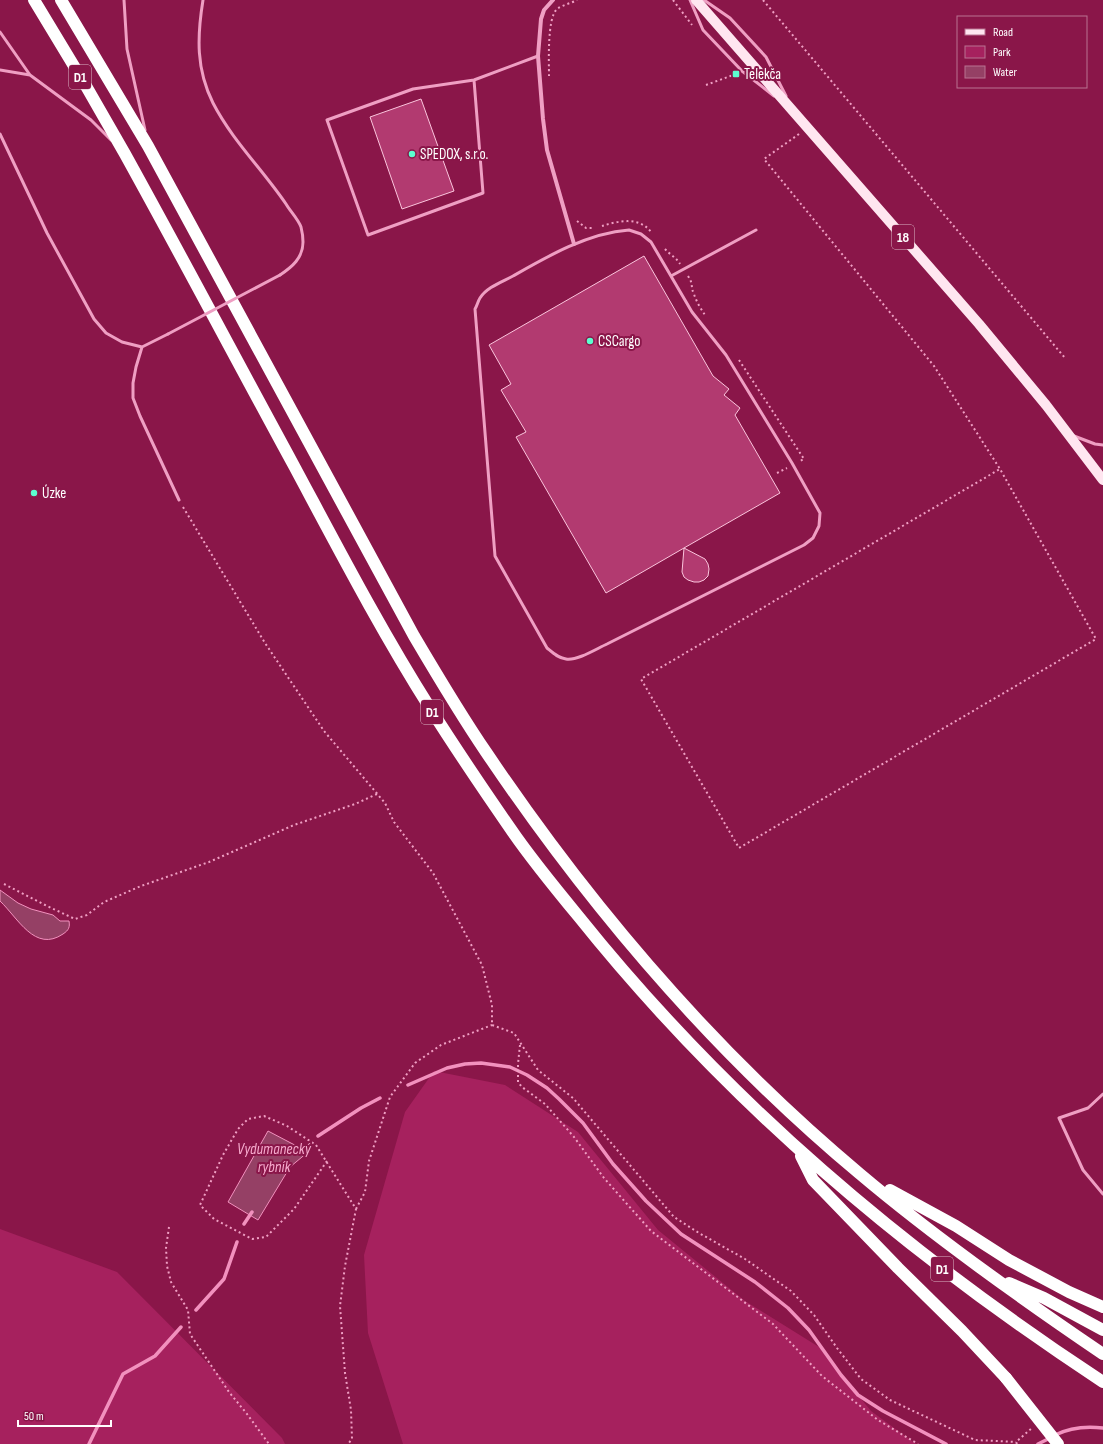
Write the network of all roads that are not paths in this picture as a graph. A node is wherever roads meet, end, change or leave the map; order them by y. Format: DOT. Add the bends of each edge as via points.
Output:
graph roads {
  1 [pos="34,0"];
  2 [pos="61,0"];
  3 [pos="124,0"];
  4 [pos="203,0"];
  5 [pos="553,0"];
  6 [pos="690,0"];
  7 [pos="696,0"];
  8 [pos="704,0"];
  9 [pos="0,32"];
  10 [pos="538,56"];
  11 [pos="0,70"];
  12 [pos="30,75"];
  13 [pos="474,80"];
  14 [pos="793,110"];
  15 [pos="0,134"];
  16 [pos="148,146"];
  17 [pos="125,154"];
  18 [pos="756,230"];
  19 [pos="574,244"];
  20 [pos="671,276"];
  21 [pos="142,347"];
  22 [pos="1068,434"];
  23 [pos="1103,445"];
  24 [pos="1103,480"];
  25 [pos="179,500"];
  26 [pos="1103,1094"];
  27 [pos="798,1150"];
  28 [pos="860,1174"];
  29 [pos="1103,1194"];
  30 [pos="984,1271"];
  31 [pos="1103,1307"];
  32 [pos="1103,1330"];
  33 [pos="1103,1354"];
  34 [pos="1099,1380"];
  35 [pos="1058,1444"];
  1 -- 17 [label="highway, D1"];
  2 -- 16 [label="highway, D1"];
  3 -- 16 [label="lane" via="127,49"];
  4 -- 21 [label="lane, bridge" via="198,28 203,79 225,123 274,186 301,227 303,243 295,265 280,275"];
  5 -- 10 [label="street" via="544,10 541,19"];
  6 -- 14 [label="lane" via="703,30 727,56 742,71"];
  7 -- 14 [label="main road, 18"];
  8 -- 14 [label="lane" via="730,18 766,57"];
  9 -- 12 [label="lane"];
  10 -- 13 [label="lane"];
  10 -- 19 [label="street" via="547,150"];
  11 -- 12 [label="lane"];
  12 -- 17 [label="lane" via="91,120"];
  13 -- 13 [label="lane" via="413,89 327,120 368,235 483,194"];
  14 -- 22 [label="main road, 18" via="980,324"];
  15 -- 21 [label="lane" via="47,233 94,319 106,333 122,342"];
  16 -- 28 [label="highway, D1" via="414,636 456,706 526,810 611,921 675,995 746,1070"];
  17 -- 27 [label="highway, D1" via="376,616 429,707 511,829 598,941 651,1002 732,1087"];
  18 -- 20 [label="lane"];
  19 -- 20 [label="lane" via="615,231 629,230 641,234 651,242"];
  19 -- 20 [label="lane" via="488,289 475,309 495,556 547,648 557,656 567,659 577,658 804,545 813,538 819,526 820,513 792,463 726,355 692,312"];
  21 -- 25 [label="lane" via="133,382 133,398"];
  22 -- 23 [label="lane"];
  22 -- 24 [label="main road, 18"];
  26 -- 29 [label="lane" via="1088,1108 1059,1118 1083,1170"];
  27 -- 34 [label="highway, D1" via="926,1257"];
  27 -- 35 [label="highway, bridge" via="813,1180 1006,1378"];
  28 -- 30 [label="highway, D1"];
  28 -- 31 [label="highway" via="956,1226 1009,1260"];
  30 -- 32 [label="highway" via="1044,1298"];
  30 -- 33 [label="highway, D1"];
}
